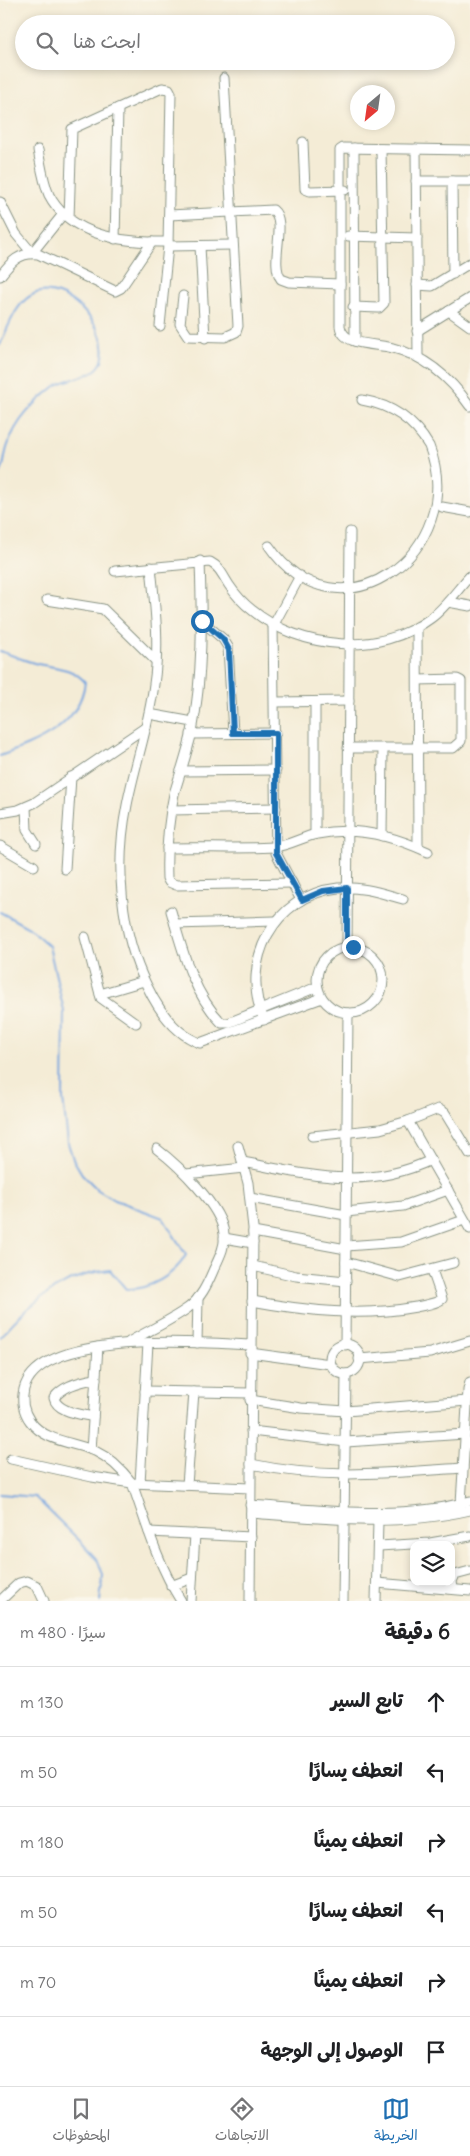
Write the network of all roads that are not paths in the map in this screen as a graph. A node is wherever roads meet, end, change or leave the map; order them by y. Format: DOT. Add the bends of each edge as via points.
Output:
graph roads {
  1 [pos="224,78"];
  2 [pos="118,108"];
  3 [pos="302,142"];
  4 [pos="354,148"];
  5 [pos="381,148"];
  6 [pos="416,149"];
  7 [pos="38,150"];
  8 [pos="470,150"];
  9 [pos="452,181"];
  10 [pos="470,181"];
  11 [pos="416,182"];
  12 [pos="340,190"];
  13 [pos="354,190"];
  14 [pos="0,202"];
  15 [pos="232,211"];
  16 [pos="66,215"];
  17 [pos="169,215"];
  18 [pos="340,236"];
  19 [pos="353,236"];
  20 [pos="383,237"];
  21 [pos="417,238"];
  22 [pos="115,239"];
  23 [pos="152,242"];
  24 [pos="168,244"];
  25 [pos="200,246"];
  26 [pos="234,246"];
  27 [pos="32,253"];
  28 [pos="470,263"];
  29 [pos="453,274"];
  30 [pos="0,276"];
  31 [pos="340,284"];
  32 [pos="417,285"];
  33 [pos="183,296"];
  34 [pos="340,298"];
  35 [pos="470,298"];
  36 [pos="353,302"];
  37 [pos="448,311"];
  38 [pos="160,326"];
  39 [pos="470,326"];
  40 [pos="418,331"];
  41 [pos="205,338"];
  42 [pos="354,341"];
  43 [pos="418,357"];
  44 [pos="362,400"];
  45 [pos="470,406"];
  46 [pos="442,507"];
  47 [pos="470,512"];
  48 [pos="350,532"];
  49 [pos="269,546"];
  50 [pos="200,561"];
  51 [pos="151,567"];
  52 [pos="114,571"];
  53 [pos="300,576"];
  54 [pos="470,576"];
  55 [pos="350,588"];
  56 [pos="47,600"];
  57 [pos="448,602"];
  58 [pos="470,606"];
  59 [pos="202,621"];
  60 [pos="273,626"];
  61 [pos="416,627"];
  62 [pos="350,644"];
  63 [pos="156,660"];
  64 [pos="418,680"];
  65 [pos="349,701"];
  66 [pos="276,702"];
  67 [pos="314,702"];
  68 [pos="149,714"];
  69 [pos="193,722"];
  70 [pos="146,727"];
  71 [pos="233,733"];
  72 [pos="276,733"];
  73 [pos="191,734"];
  74 [pos="348,748"];
  75 [pos="383,748"];
  76 [pos="418,748"];
  77 [pos="276,770"];
  78 [pos="181,771"];
  79 [pos="71,777"];
  80 [pos="26,807"];
  81 [pos="276,808"];
  82 [pos="171,810"];
  83 [pos="0,813"];
  84 [pos="348,831"];
  85 [pos="315,834"];
  86 [pos="382,836"];
  87 [pos="36,844"];
  88 [pos="0,846"];
  89 [pos="276,846"];
  90 [pos="418,847"];
  91 [pos="167,848"];
  92 [pos="428,852"];
  93 [pos="34,866"];
  94 [pos="65,869"];
  95 [pos="292,883"];
  96 [pos="347,888"];
  97 [pos="403,899"];
  98 [pos="302,900"];
  99 [pos="172,911"];
  100 [pos="275,921"];
  101 [pos="175,924"];
  102 [pos="84,937"];
  103 [pos="347,947"];
  104 [pos="144,981"];
  105 [pos="317,987"];
  106 [pos="100,994"];
  107 [pos="322,998"];
  108 [pos="260,1010"];
  109 [pos="348,1013"];
  110 [pos="264,1020"];
  111 [pos="136,1023"];
  112 [pos="408,1121"];
  113 [pos="346,1134"];
  114 [pos="312,1136"];
  115 [pos="238,1146"];
  116 [pos="157,1149"];
  117 [pos="470,1154"];
  118 [pos="430,1160"];
  119 [pos="244,1165"];
  120 [pos="186,1174"];
  121 [pos="346,1180"];
  122 [pos="448,1190"];
  123 [pos="250,1198"];
  124 [pos="346,1214"];
  125 [pos="464,1220"];
  126 [pos="470,1229"];
  127 [pos="253,1232"];
  128 [pos="224,1238"];
  129 [pos="253,1243"];
  130 [pos="346,1248"];
  131 [pos="346,1262"];
  132 [pos="453,1263"];
  133 [pos="253,1266"];
  134 [pos="432,1270"];
  135 [pos="346,1281"];
  136 [pos="198,1298"];
  137 [pos="252,1301"];
  138 [pos="345,1312"];
  139 [pos="470,1341"];
  140 [pos="148,1343"];
  141 [pos="197,1343"];
  142 [pos="126,1344"];
  143 [pos="345,1345"];
  144 [pos="98,1347"];
  145 [pos="251,1349"];
  146 [pos="359,1359"];
  147 [pos="330,1364"];
  148 [pos="346,1374"];
  149 [pos="96,1379"];
  150 [pos="470,1382"];
  151 [pos="145,1392"];
  152 [pos="194,1392"];
  153 [pos="250,1397"];
  154 [pos="467,1401"];
  155 [pos="346,1411"];
  156 [pos="93,1417"];
  157 [pos="251,1431"];
  158 [pos="465,1434"];
  159 [pos="346,1442"];
  160 [pos="91,1450"];
  161 [pos="11,1459"];
  162 [pos="250,1464"];
  163 [pos="465,1472"];
  164 [pos="346,1475"];
  165 [pos="136,1483"];
  166 [pos="187,1485"];
  167 [pos="250,1488"];
  168 [pos="466,1502"];
  169 [pos="250,1509"];
  170 [pos="470,1510"];
  171 [pos="346,1511"];
  172 [pos="346,1521"];
  173 [pos="378,1521"];
  174 [pos="149,1532"];
  175 [pos="195,1534"];
  176 [pos="470,1536"];
  177 [pos="251,1537"];
  178 [pos="379,1546"];
  179 [pos="470,1570"];
  180 [pos="192,1578"];
  181 [pos="377,1583"];
  182 [pos="172,1586"];
  183 [pos="453,1589"];
  184 [pos="470,1591"];
  185 [pos="9,1598"];
  186 [pos="0,1601"];
  187 [pos="44,1601"];
  188 [pos="181,1601"];
  189 [pos="191,1601"];
  190 [pos="250,1601"];
  191 [pos="344,1601"];
  192 [pos="376,1601"];
  1 -- 15 [label="street"];
  2 -- 16 [label="street" via="72,129"];
  2 -- 17 [label="street" via="165,88 170,91"];
  2 -- 22 [label="street"];
  3 -- 12 [label="street" via="305,189"];
  4 -- 5 [label="street"];
  4 -- 12 [label="street" via="340,150"];
  4 -- 13 [label="street"];
  5 -- 6 [label="street"];
  5 -- 20 [label="street"];
  6 -- 8 [label="street"];
  6 -- 11 [label="street"];
  7 -- 16 [label="street" via="48,191"];
  9 -- 10 [label="street"];
  9 -- 11 [label="street"];
  9 -- 29 [label="street"];
  11 -- 21 [label="street"];
  12 -- 13 [label="street"];
  12 -- 18 [label="street"];
  13 -- 19 [label="street"];
  14 -- 27 [label="street" via="16,234"];
  15 -- 17 [label="street"];
  15 -- 26 [label="street"];
  15 -- 31 [label="street" via="270,209 277,213 277,271 284,280"];
  16 -- 22 [label="street"];
  16 -- 27 [label="street"];
  17 -- 24 [label="street"];
  18 -- 19 [label="street"];
  18 -- 31 [label="street"];
  19 -- 20 [label="street"];
  19 -- 36 [label="street"];
  20 -- 21 [label="street"];
  20 -- 36 [label="street" via="384,303 379,308"];
  21 -- 32 [label="street"];
  22 -- 23 [label="street"];
  23 -- 24 [label="street"];
  23 -- 27 [label="street" via="116,291 48,257"];
  24 -- 25 [label="street"];
  24 -- 38 [label="street"];
  25 -- 26 [label="street"];
  25 -- 41 [label="street"];
  26 -- 41 [label="street" via="237,329 228,337"];
  27 -- 30 [label="street" via="15,259"];
  28 -- 29 [label="street"];
  29 -- 32 [label="street" via="432,286"];
  31 -- 34 [label="street"];
  32 -- 40 [label="street"];
  33 -- 41 [label="street" via="181,328 188,336"];
  34 -- 36 [label="street"];
  34 -- 42 [label="street" via="340,330"];
  35 -- 37 [label="street"];
  36 -- 42 [label="street"];
  37 -- 39 [label="street"];
  37 -- 40 [label="street"];
  40 -- 43 [label="street"];
  42 -- 43 [label="street" via="380,344"];
  43 -- 45 [label="street" via="442,374"];
  44 -- 46 [label="street" via="401,415 425,438 440,471"];
  46 -- 47 [label="street"];
  46 -- 55 [label="street" via="431,540 408,567 377,584"];
  48 -- 55 [label="street"];
  49 -- 53 [label="street" via="285,565"];
  50 -- 51 [label="street"];
  50 -- 59 [label="street"];
  50 -- 60 [label="street" via="216,565 242,601"];
  51 -- 52 [label="street"];
  51 -- 63 [label="street"];
  53 -- 55 [label="street" via="323,585"];
  53 -- 60 [label="street"];
  54 -- 57 [label="street"];
  55 -- 62 [label="street"];
  56 -- 63 [label="street" via="103,609"];
  57 -- 58 [label="street"];
  57 -- 61 [label="street"];
  59 -- 69 [label="street"];
  59 -- 71 [label="street" via="223,639 229,650"];
  60 -- 62 [label="street" via="307,638"];
  60 -- 66 [label="street"];
  61 -- 62 [label="street" via="390,638"];
  61 -- 64 [label="street"];
  62 -- 65 [label="street"];
  63 -- 68 [label="street"];
  64 -- 76 [label="street"];
  64 -- 76 [label="street" via="457,679 461,683 459,743 453,748"];
  65 -- 67 [label="street"];
  65 -- 74 [label="street"];
  66 -- 67 [label="street"];
  66 -- 72 [label="street"];
  67 -- 85 [label="street"];
  68 -- 69 [label="street"];
  68 -- 70 [label="street"];
  69 -- 73 [label="street"];
  70 -- 79 [label="street"];
  70 -- 104 [label="street" via="127,807 122,863 126,921"];
  71 -- 72 [label="street"];
  71 -- 73 [label="street"];
  72 -- 77 [label="street"];
  73 -- 78 [label="street"];
  74 -- 75 [label="street"];
  74 -- 84 [label="street"];
  75 -- 76 [label="street"];
  75 -- 86 [label="street"];
  76 -- 90 [label="street"];
  77 -- 78 [label="street"];
  77 -- 81 [label="street"];
  78 -- 82 [label="street"];
  79 -- 80 [label="street"];
  79 -- 94 [label="street"];
  80 -- 83 [label="street"];
  80 -- 87 [label="street" via="27,830"];
  81 -- 82 [label="street"];
  81 -- 89 [label="street"];
  82 -- 91 [label="street"];
  84 -- 85 [label="street"];
  84 -- 86 [label="street"];
  84 -- 96 [label="street"];
  85 -- 89 [label="street"];
  86 -- 90 [label="street"];
  88 -- 93 [label="street"];
  89 -- 91 [label="street"];
  89 -- 95 [label="street" via="278,858"];
  90 -- 92 [label="street"];
  91 -- 95 [label="street" via="167,878 173,885"];
  95 -- 98 [label="street"];
  96 -- 97 [label="street"];
  96 -- 98 [label="street" via="323,891"];
  96 -- 103 [label="street"];
  98 -- 100 [label="street"];
  99 -- 101 [label="street"];
  100 -- 101 [label="street"];
  100 -- 108 [label="street" via="256,968"];
  101 -- 108 [label="street" via="194,979 221,1023"];
  102 -- 106 [label="street"];
  103 -- 105 [label="street" via="331,952 323,960 318,970"];
  103 -- 109 [label="street" via="364,950 373,956 380,965 383,982 378,998 371,1006 361,1012"];
  104 -- 106 [label="street"];
  104 -- 110 [label="street" via="163,1015 200,1043"];
  105 -- 107 [label="street"];
  105 -- 108 [label="street"];
  106 -- 111 [label="street" via="104,1001"];
  107 -- 109 [label="street" via="334,1009"];
  107 -- 110 [label="street"];
  108 -- 110 [label="street"];
  109 -- 113 [label="street"];
  112 -- 113 [label="street"];
  112 -- 117 [label="street" via="433,1109 441,1109"];
  112 -- 118 [label="street"];
  113 -- 114 [label="street"];
  113 -- 121 [label="street"];
  115 -- 119 [label="street"];
  116 -- 120 [label="street"];
  118 -- 121 [label="street" via="394,1174"];
  118 -- 122 [label="street"];
  119 -- 120 [label="street"];
  119 -- 121 [label="street"];
  119 -- 123 [label="street"];
  120 -- 128 [label="street" via="220,1220"];
  121 -- 124 [label="street"];
  122 -- 124 [label="street" via="403,1206"];
  122 -- 125 [label="street"];
  123 -- 124 [label="street"];
  123 -- 127 [label="street"];
  124 -- 130 [label="street"];
  125 -- 126 [label="street"];
  125 -- 130 [label="street" via="401,1242"];
  127 -- 129 [label="street"];
  127 -- 130 [label="street"];
  128 -- 129 [label="street"];
  128 -- 136 [label="street" via="206,1288"];
  129 -- 133 [label="street"];
  130 -- 131 [label="street"];
  131 -- 134 [label="street" via="400,1277"];
  131 -- 135 [label="street"];
  132 -- 134 [label="street"];
  133 -- 135 [label="street" via="296,1276"];
  133 -- 137 [label="street"];
  134 -- 138 [label="street" via="442,1297 440,1301 388,1311"];
  135 -- 138 [label="street"];
  136 -- 141 [label="street"];
  136 -- 142 [label="street" via="188,1308"];
  137 -- 138 [label="street" via="298,1309"];
  137 -- 145 [label="street"];
  138 -- 143 [label="street"];
  139 -- 146 [label="street" via="430,1353"];
  140 -- 141 [label="street"];
  140 -- 142 [label="street"];
  140 -- 151 [label="street"];
  141 -- 145 [label="street"];
  142 -- 144 [label="street"];
  143 -- 146 [label="street" via="354,1348"];
  143 -- 147 [label="street" via="333,1350"];
  144 -- 149 [label="street"];
  144 -- 160 [label="street" via="74,1351 43,1363 27,1379 23,1395 23,1409 31,1423 46,1434"];
  145 -- 147 [label="street"];
  145 -- 153 [label="street"];
  146 -- 148 [label="street" via="354,1371"];
  147 -- 148 [label="street" via="336,1372"];
  148 -- 155 [label="street"];
  149 -- 156 [label="street"];
  149 -- 156 [label="street" via="70,1386 54,1398 65,1410"];
  150 -- 154 [label="street"];
  151 -- 152 [label="street"];
  151 -- 165 [label="street"];
  152 -- 153 [label="street"];
  152 -- 166 [label="street"];
  153 -- 155 [label="street" via="301,1408"];
  153 -- 157 [label="street"];
  154 -- 155 [label="street"];
  154 -- 158 [label="street"];
  155 -- 159 [label="street"];
  156 -- 160 [label="street"];
  157 -- 159 [label="street"];
  157 -- 162 [label="street"];
  158 -- 159 [label="street"];
  158 -- 163 [label="street"];
  159 -- 164 [label="street"];
  160 -- 165 [label="street"];
  161 -- 165 [label="street"];
  162 -- 164 [label="street"];
  162 -- 167 [label="street"];
  163 -- 164 [label="street"];
  163 -- 168 [label="street"];
  164 -- 171 [label="street"];
  165 -- 166 [label="street"];
  165 -- 174 [label="street"];
  166 -- 167 [label="street"];
  167 -- 169 [label="street"];
  168 -- 171 [label="street" via="404,1511"];
  169 -- 171 [label="street"];
  169 -- 172 [label="street"];
  169 -- 177 [label="street"];
  170 -- 173 [label="street"];
  171 -- 172 [label="street"];
  172 -- 173 [label="street"];
  172 -- 191 [label="street"];
  173 -- 178 [label="street"];
  174 -- 175 [label="street"];
  174 -- 182 [label="street"];
  175 -- 177 [label="street"];
  175 -- 180 [label="street"];
  176 -- 178 [label="street" via="430,1543"];
  177 -- 190 [label="street"];
  178 -- 181 [label="street"];
  179 -- 183 [label="street" via="455,1575"];
  180 -- 182 [label="street"];
  180 -- 189 [label="street"];
  181 -- 183 [label="street"];
  181 -- 192 [label="street"];
  182 -- 188 [label="street"];
  183 -- 184 [label="street"];
  185 -- 186 [label="street"];
  185 -- 187 [label="street" via="20,1583 30,1581 37,1586"];
}
